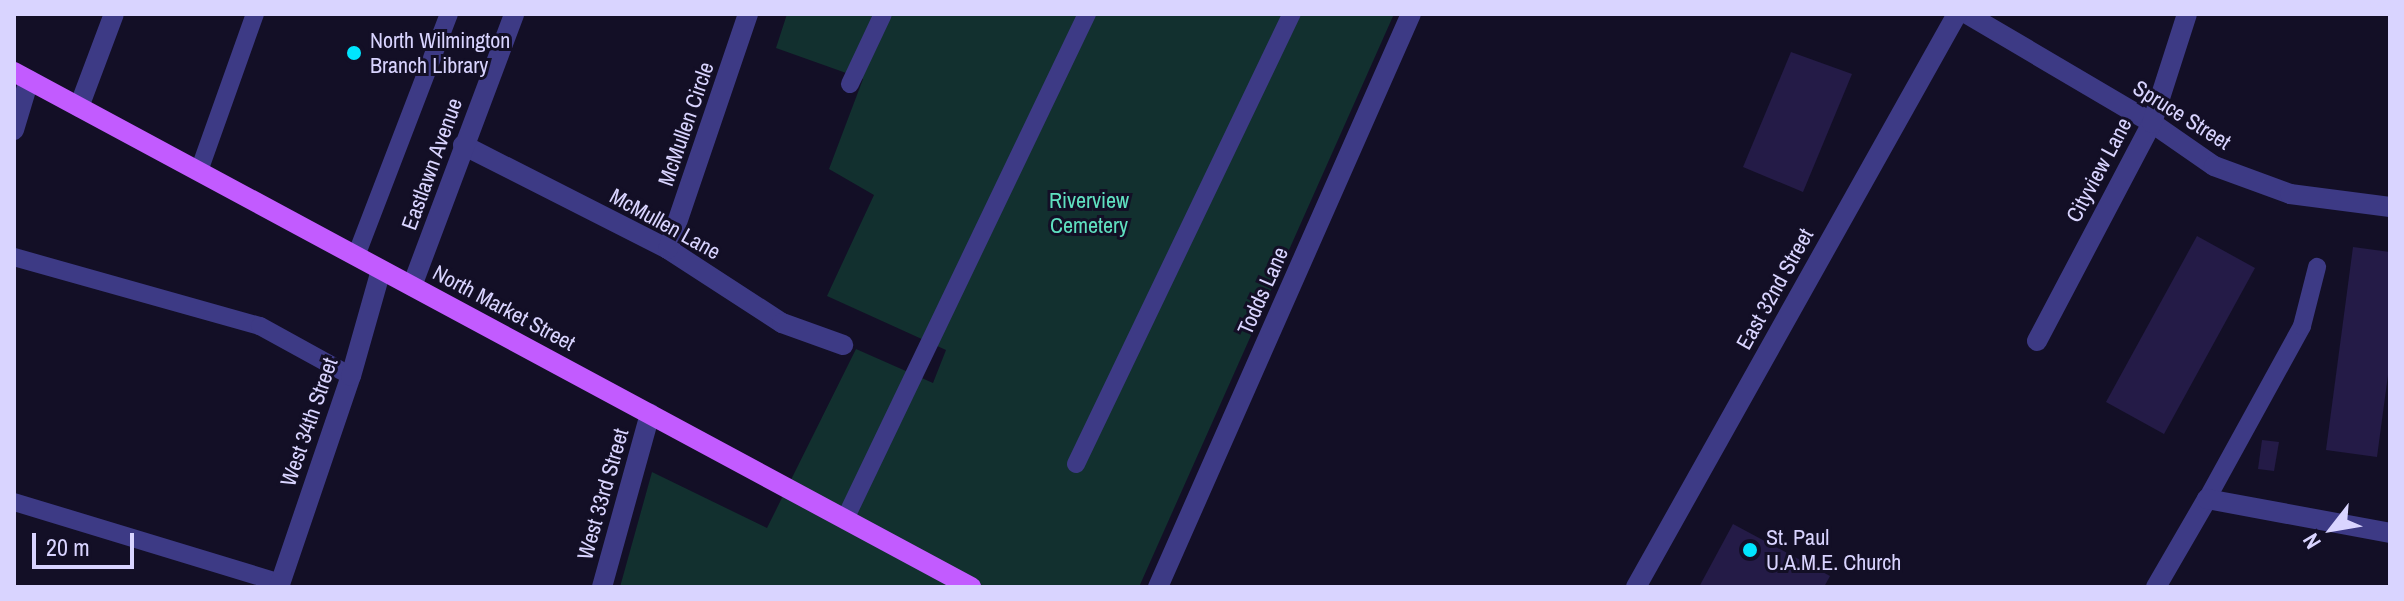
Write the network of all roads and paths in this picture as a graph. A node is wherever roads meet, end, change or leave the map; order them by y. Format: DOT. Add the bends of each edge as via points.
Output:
graph roads {
  1 [pos="114,14"];
  2 [pos="255,14"];
  3 [pos="449,14"];
  4 [pos="514,14"];
  5 [pos="748,14"];
  6 [pos="883,14"];
  7 [pos="1087,14"];
  8 [pos="1292,14"];
  9 [pos="1411,14"];
  10 [pos="1957,14"];
  11 [pos="1967,14"];
  12 [pos="2187,14"];
  13 [pos="21,76"];
  14 [pos="850,84"];
  15 [pos="79,107"];
  16 [pos="2152,123"];
  17 [pos="14,130"];
  18 [pos="463,145"];
  19 [pos="199,171"];
  20 [pos="2390,207"];
  21 [pos="668,249"];
  22 [pos="356,256"];
  23 [pos="14,257"];
  24 [pos="2317,267"];
  25 [pos="381,270"];
  26 [pos="412,286"];
  27 [pos="2037,341"];
  28 [pos="843,345"];
  29 [pos="351,376"];
  30 [pos="650,414"];
  31 [pos="1076,464"];
  32 [pos="2207,499"];
  33 [pos="14,502"];
  34 [pos="845,519"];
  35 [pos="2390,533"];
  36 [pos="279,585"];
  37 [pos="1162,586"];
  38 [pos="602,587"];
  39 [pos="971,587"];
  40 [pos="1636,587"];
  41 [pos="2156,587"];
  1 -- 15 [label="street"];
  2 -- 19 [label="lane"];
  3 -- 22 [label="lane"];
  4 -- 18 [label="street, Eastlawn Avenue"];
  5 -- 21 [label="street, McMullen Circle"];
  6 -- 14 [label="lane"];
  7 -- 34 [label="lane"];
  8 -- 31 [label="lane"];
  9 -- 37 [label="street, Todds Lane"];
  10 -- 40 [label="street, East 32nd Street"];
  11 -- 16 [label="street, Spruce Street"];
  12 -- 16 [label="street, Cityview Lane"];
  13 -- 15 [label="main road, North Market Street"];
  13 -- 17 [label="street"];
  15 -- 19 [label="main road, North Market Street"];
  16 -- 20 [label="street, Spruce Street" via="2214,166 2290,194"];
  16 -- 27 [label="street, Cityview Lane"];
  18 -- 21 [label="street, McMullen Lane"];
  18 -- 26 [label="street, Eastlawn Avenue"];
  19 -- 22 [label="main road, North Market Street"];
  21 -- 28 [label="street, McMullen Lane" via="782,323"];
  22 -- 25 [label="main road, North Market Street"];
  23 -- 29 [label="lane" via="260,326"];
  24 -- 32 [label="lane" via="2302,326"];
  25 -- 26 [label="main road, North Market Street"];
  25 -- 29 [label="street, West 34th Street"];
  26 -- 30 [label="main road, North Market Street"];
  29 -- 36 [label="street, West 34th Street"];
  30 -- 34 [label="main road, North Market Street"];
  30 -- 38 [label="street, West 33rd Street"];
  32 -- 35 [label="street"];
  32 -- 41 [label="street"];
  33 -- 36 [label="lane"];
  34 -- 39 [label="main road, North Market Street"];
}
